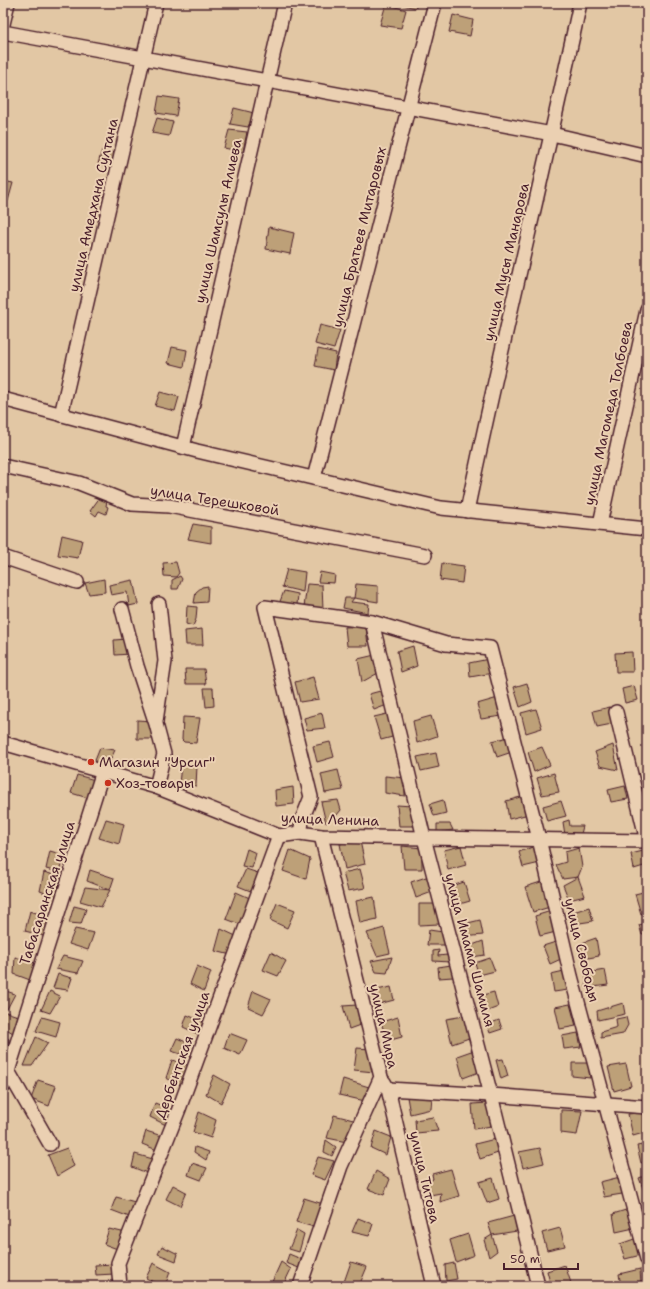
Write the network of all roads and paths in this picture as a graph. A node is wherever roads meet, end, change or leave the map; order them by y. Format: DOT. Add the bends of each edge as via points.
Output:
graph roads {
  1 [pos="8,3"];
  2 [pos="156,3"];
  3 [pos="285,3"];
  4 [pos="435,3"];
  5 [pos="580,3"];
  6 [pos="3,24"];
  7 [pos="3,32"];
  8 [pos="144,58"];
  9 [pos="266,80"];
  10 [pos="409,107"];
  11 [pos="552,134"];
  12 [pos="647,156"];
  13 [pos="647,310"];
  14 [pos="3,399"];
  15 [pos="60,415"];
  16 [pos="183,447"];
  17 [pos="3,466"];
  18 [pos="314,478"];
  19 [pos="467,511"];
  20 [pos="600,524"];
  21 [pos="647,529"];
  22 [pos="425,555"];
  23 [pos="3,557"];
  24 [pos="76,582"];
  25 [pos="159,604"];
  26 [pos="122,609"];
  27 [pos="372,622"];
  28 [pos="616,712"];
  29 [pos="156,724"];
  30 [pos="3,743"];
  31 [pos="103,771"];
  32 [pos="156,787"];
  33 [pos="300,833"];
  34 [pos="279,836"];
  35 [pos="321,836"];
  36 [pos="424,838"];
  37 [pos="539,839"];
  38 [pos="647,841"];
  39 [pos="8,1071"];
  40 [pos="381,1077"];
  41 [pos="3,1087"];
  42 [pos="388,1089"];
  43 [pos="491,1095"];
  44 [pos="606,1104"];
  45 [pos="647,1107"];
  46 [pos="50,1144"];
  47 [pos="647,1259"];
  48 [pos="120,1286"];
  49 [pos="300,1286"];
  50 [pos="434,1286"];
  51 [pos="538,1286"];
  1 -- 6 [label="street"];
  2 -- 8 [label="street, улица Амедхана Султана"];
  3 -- 9 [label="street, улица Шамсулы Алиева"];
  4 -- 10 [label="street, улица Братьев Митаровых"];
  5 -- 11 [label="street, улица Мусы Манарова"];
  7 -- 8 [label="street"];
  8 -- 9 [label="street"];
  8 -- 15 [label="street, улица Амедхана Султана"];
  9 -- 10 [label="street"];
  9 -- 16 [label="street, улица Шамсулы Алиева"];
  10 -- 11 [label="street"];
  10 -- 18 [label="street, улица Братьев Митаровых"];
  11 -- 12 [label="street"];
  11 -- 19 [label="street, улица Мусы Манарова" via="490,398"];
  13 -- 20 [label="street, улица Магомеда Толбоева"];
  14 -- 15 [label="street"];
  15 -- 16 [label="street"];
  16 -- 18 [label="street"];
  17 -- 22 [label="street, улица Терешковой" via="79,483 132,504 169,506"];
  18 -- 19 [label="street" via="441,508"];
  19 -- 20 [label="street"];
  20 -- 21 [label="street"];
  23 -- 24 [label="street"];
  25 -- 29 [label="street" via="165,661"];
  26 -- 29 [label="street"];
  27 -- 33 [label="street" via="265,607 311,797"];
  27 -- 36 [label="street, улица Имама Шамиля"];
  27 -- 37 [label="street, улица Свободы" via="446,644 490,648"];
  28 -- 38 [label="street"];
  29 -- 32 [label="street" via="164,754"];
  30 -- 31 [label="street, улица Ленина"];
  31 -- 32 [label="street, улица Ленина"];
  31 -- 39 [label="street, Табасаранская улица"];
  32 -- 34 [label="street, улица Ленина"];
  33 -- 34 [label="street, улица Ленина"];
  33 -- 35 [label="street, улица Ленина"];
  34 -- 48 [label="street, Дербентская улица" via="179,1109 118,1263"];
  35 -- 36 [label="street, улица Ленина"];
  35 -- 40 [label="street, улица Мира"];
  36 -- 37 [label="street, улица Ленина"];
  36 -- 43 [label="street, улица Имама Шамиля"];
  37 -- 38 [label="street, улица Ленина"];
  37 -- 44 [label="street, улица Свободы" via="571,976"];
  39 -- 41 [label="street, Табасаранская улица"];
  39 -- 46 [label="street"];
  40 -- 42 [label="street, улица Титова"];
  40 -- 49 [label="street, улица Мира" via="341,1166"];
  42 -- 43 [label="street"];
  42 -- 50 [label="street, улица Титова"];
  43 -- 44 [label="street"];
  43 -- 51 [label="street, улица Имама Шамиля"];
  44 -- 45 [label="street"];
  44 -- 47 [label="street, улица Свободы"];
}
